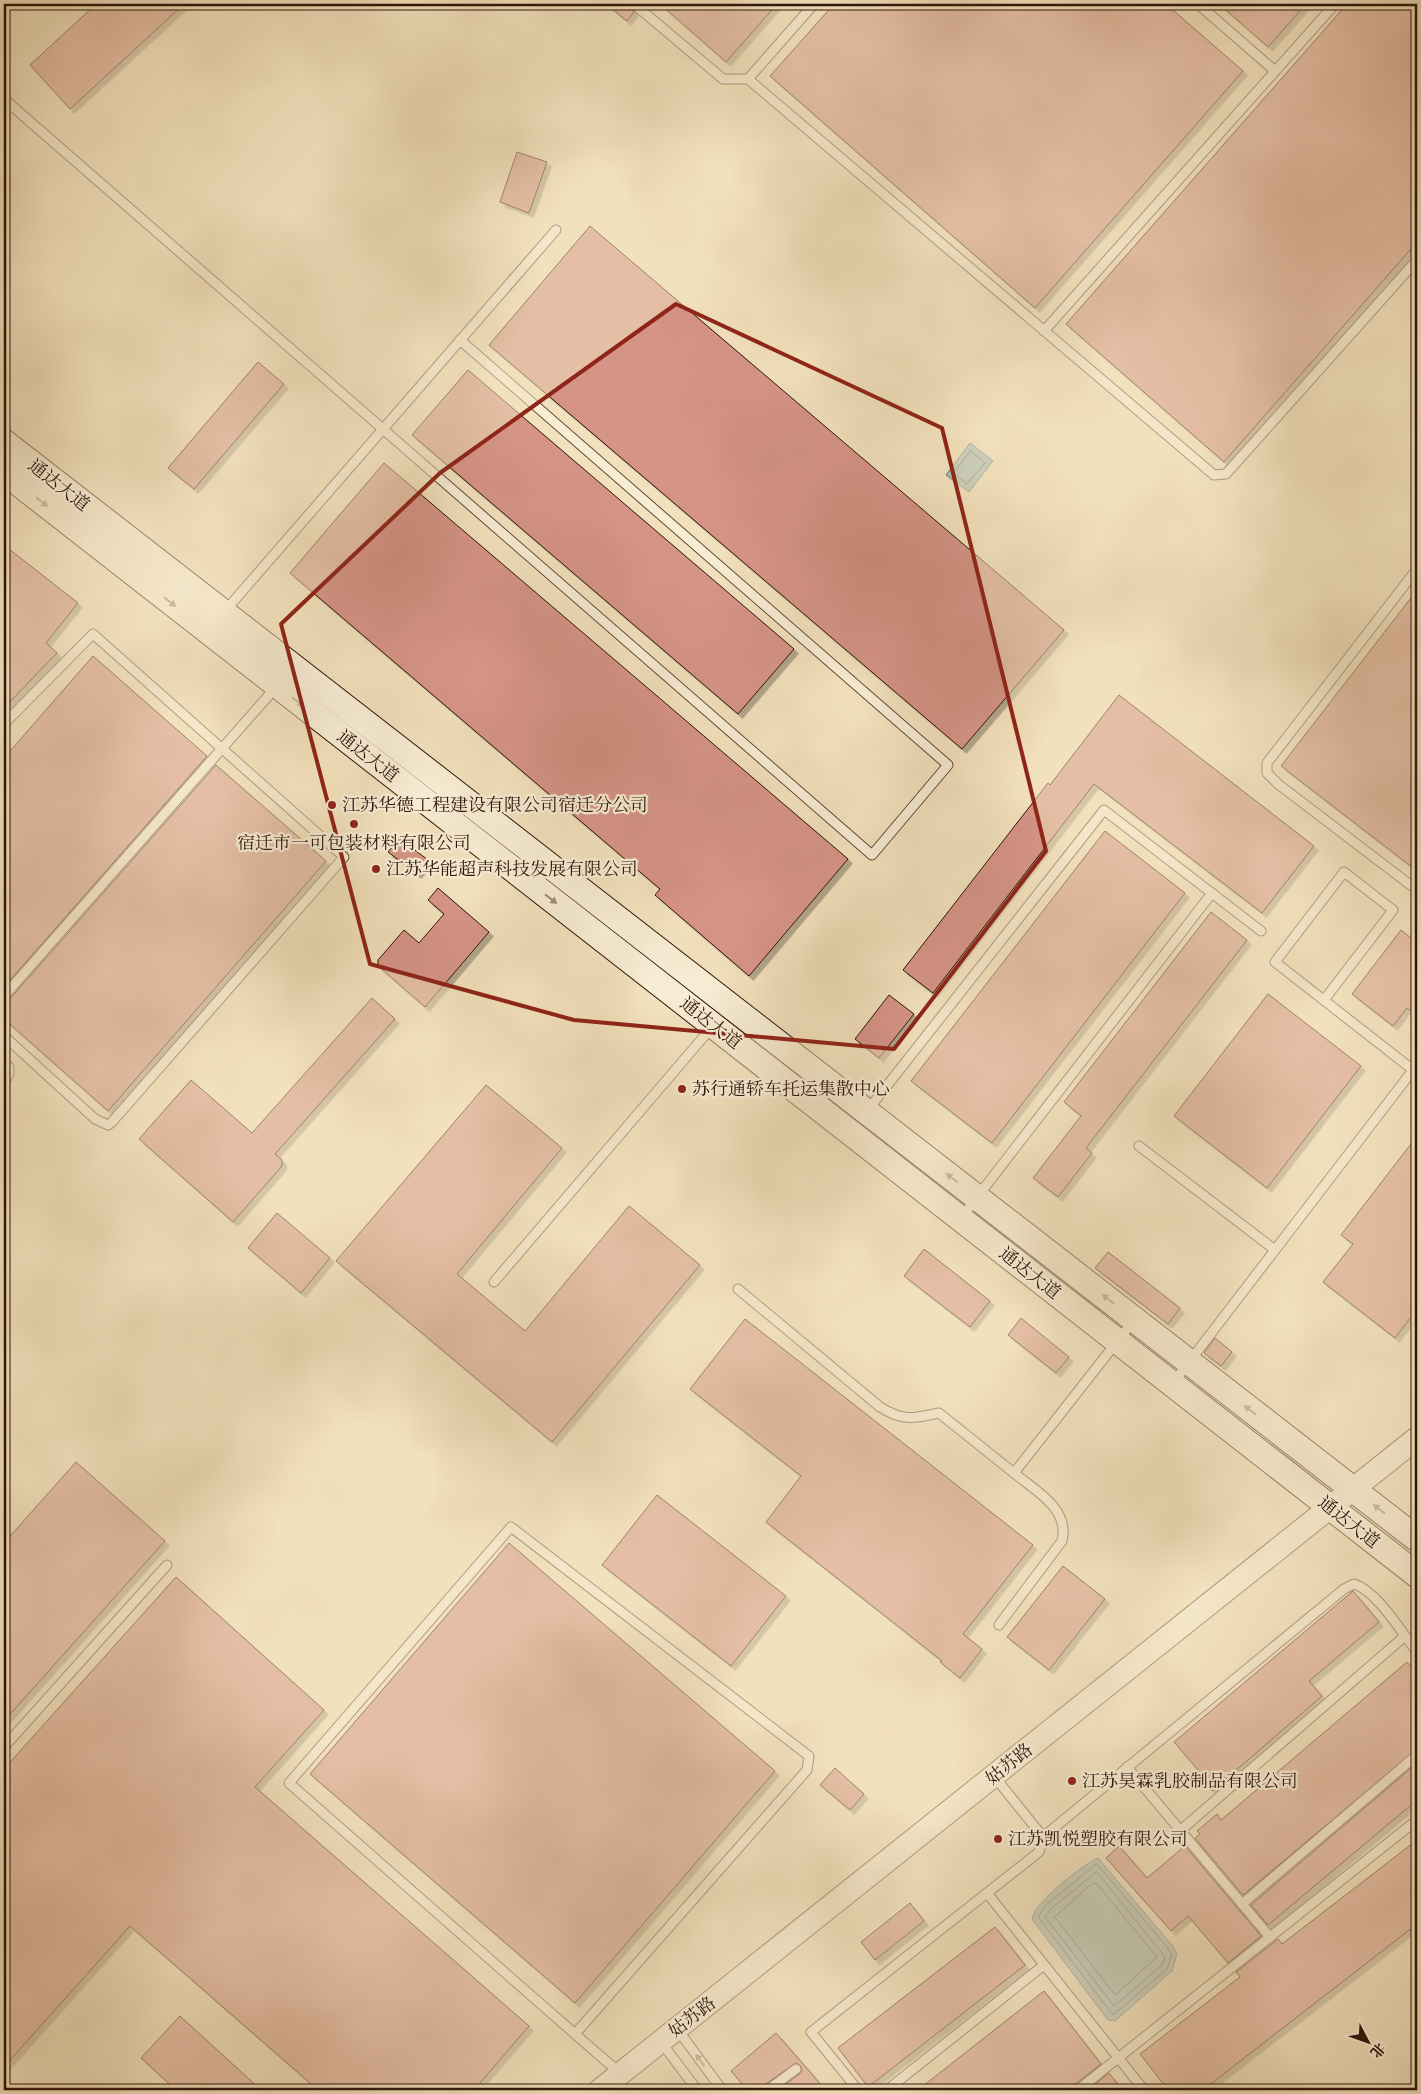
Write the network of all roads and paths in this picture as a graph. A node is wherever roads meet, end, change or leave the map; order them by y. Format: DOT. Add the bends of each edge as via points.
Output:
graph roads {
  1 [pos="634,4"];
  2 [pos="814,4"];
  3 [pos="1198,4"];
  4 [pos="1335,4"];
  5 [pos="1275,71"];
  6 [pos="748,79"];
  7 [pos="4,98"];
  8 [pos="556,230"];
  9 [pos="1417,260"];
  10 [pos="1044,331"];
  11 [pos="460,340"];
  12 [pos="383,429"];
  13 [pos="4,442"];
  14 [pos="4,472"];
  15 [pos="1417,569"];
  16 [pos="215,621"];
  17 [pos="278,686"];
  18 [pos="4,724"];
  19 [pos="223,748"];
  20 [pos="1417,890"];
  21 [pos="1212,893"];
  22 [pos="1261,931"];
  23 [pos="4,996"];
  24 [pos="1324,1000"];
  25 [pos="722,1016"];
  26 [pos="4,1036"];
  27 [pos="4,1062"];
  28 [pos="1415,1072"];
  29 [pos="4,1082"];
  30 [pos="858,1122"];
  31 [pos="1139,1146"];
  32 [pos="977,1197"];
  33 [pos="961,1219"];
  34 [pos="1275,1250"];
  35 [pos="494,1282"];
  36 [pos="738,1289"];
  37 [pos="1134,1320"];
  38 [pos="1118,1341"];
  39 [pos="1189,1362"];
  40 [pos="1172,1384"];
  41 [pos="1417,1438"];
  42 [pos="1014,1473"];
  43 [pos="1354,1490"];
  44 [pos="1331,1508"];
  45 [pos="1417,1539"];
  46 [pos="167,1565"];
  47 [pos="1417,1575"];
  48 [pos="999,1625"];
  49 [pos="1405,1636"];
  50 [pos="1417,1652"];
  51 [pos="4,1747"];
  52 [pos="1417,1755"];
  53 [pos="1128,1767"];
  54 [pos="994,1776"];
  55 [pos="1417,1820"];
  56 [pos="1181,1830"];
  57 [pos="1043,1837"];
  58 [pos="987,1893"];
  59 [pos="1242,1904"];
  60 [pos="1270,1937"];
  61 [pos="1044,1965"];
  62 [pos="575,2034"];
  63 [pos="669,2036"];
  64 [pos="1119,2058"];
  65 [pos="796,2069"];
  66 [pos="621,2074"];
  67 [pos="600,2090"];
  68 [pos="697,2090"];
  69 [pos="722,2090"];
  70 [pos="768,2090"];
  71 [pos="858,2090"];
  72 [pos="886,2090"];
  73 [pos="1078,2090"];
  74 [pos="1144,2090"];
  1 -- 6 [label="lane" via="723,79"];
  2 -- 6 [label="lane"];
  3 -- 5 [label="lane"];
  4 -- 5 [label="lane"];
  5 -- 10 [label="lane"];
  6 -- 10 [label="lane"];
  7 -- 12 [label="lane"];
  8 -- 11 [label="lane"];
  9 -- 10 [label="lane" via="1226,474 1214,475"];
  11 -- 12 [label="lane"];
  11 -- 12 [label="lane" via="948,765 872,854"];
  12 -- 16 [label="lane"];
  13 -- 16 [label="main road, 通达大道"];
  14 -- 16 [label="main road, 通达大道, one-way"];
  15 -- 20 [label="lane" via="1266,763 1267,772 1278,784"];
  16 -- 17 [label="main road, 通达大道"];
  16 -- 25 [label="main road, 通达大道"];
  17 -- 19 [label="lane"];
  17 -- 25 [label="main road, 通达大道, one-way"];
  18 -- 19 [label="lane" via="92,634"];
  19 -- 23 [label="lane"];
  19 -- 26 [label="lane" via="344,857 108,1125 95,1119"];
  21 -- 22 [label="lane"];
  21 -- 30 [label="lane" via="1104,810"];
  21 -- 32 [label="lane"];
  24 -- 24 [label="lane" via="1275,962 1344,872 1393,910"];
  24 -- 28 [label="lane"];
  25 -- 30 [label="main road, 通达大道"];
  25 -- 35 [label="lane"];
  27 -- 29 [label="lane" via="10,1067"];
  28 -- 34 [label="lane"];
  32 -- 30 [label="main road, 通达大道, one-way"];
  30 -- 33 [label="main road, 通达大道"];
  31 -- 34 [label="lane"];
  32 -- 33 [label="lane"];
  37 -- 32 [label="main road, 通达大道, one-way"];
  33 -- 38 [label="main road, 通达大道"];
  34 -- 39 [label="lane"];
  36 -- 42 [label="lane" via="880,1407 901,1418 939,1413"];
  37 -- 38 [label="lane"];
  37 -- 39 [label="main road, 通达大道"];
  38 -- 40 [label="main road, 通达大道"];
  38 -- 42 [label="lane"];
  39 -- 40 [label="lane"];
  43 -- 39 [label="main road, 通达大道, one-way"];
  40 -- 44 [label="main road, 通达大道"];
  41 -- 43 [label="street, 姑苏路"];
  42 -- 48 [label="lane" via="1055,1507 1061,1515 1064,1531 1062,1541"];
  43 -- 44 [label="street, 姑苏路"];
  45 -- 43 [label="main road, 通达大道, one-way"];
  44 -- 47 [label="main road, 通达大道"];
  44 -- 54 [label="street, 姑苏路"];
  46 -- 51 [label="lane"];
  49 -- 50 [label="lane"];
  49 -- 53 [label="lane" via="1372,1596 1362,1586 1354,1584"];
  49 -- 56 [label="lane"];
  52 -- 59 [label="lane"];
  53 -- 56 [label="lane"];
  53 -- 57 [label="lane"];
  54 -- 57 [label="lane"];
  54 -- 63 [label="street, 姑苏路"];
  55 -- 60 [label="lane"];
  56 -- 59 [label="lane"];
  57 -- 58 [label="lane" via="1039,1852"];
  58 -- 61 [label="lane"];
  58 -- 71 [label="lane" via="811,2032"];
  59 -- 60 [label="lane"];
  60 -- 64 [label="lane"];
  61 -- 64 [label="lane"];
  61 -- 72 [label="lane"];
  62 -- 62 [label="lane" via="289,1783 511,1527 809,1756 807,1770"];
  62 -- 66 [label="lane"];
  63 -- 66 [label="street, 姑苏路"];
  63 -- 68 [label="lane"];
  69 -- 63 [label="lane, one-way"];
  64 -- 73 [label="lane"];
  64 -- 74 [label="lane"];
  65 -- 70 [label="lane"];
  66 -- 67 [label="street, 姑苏路"];
}
